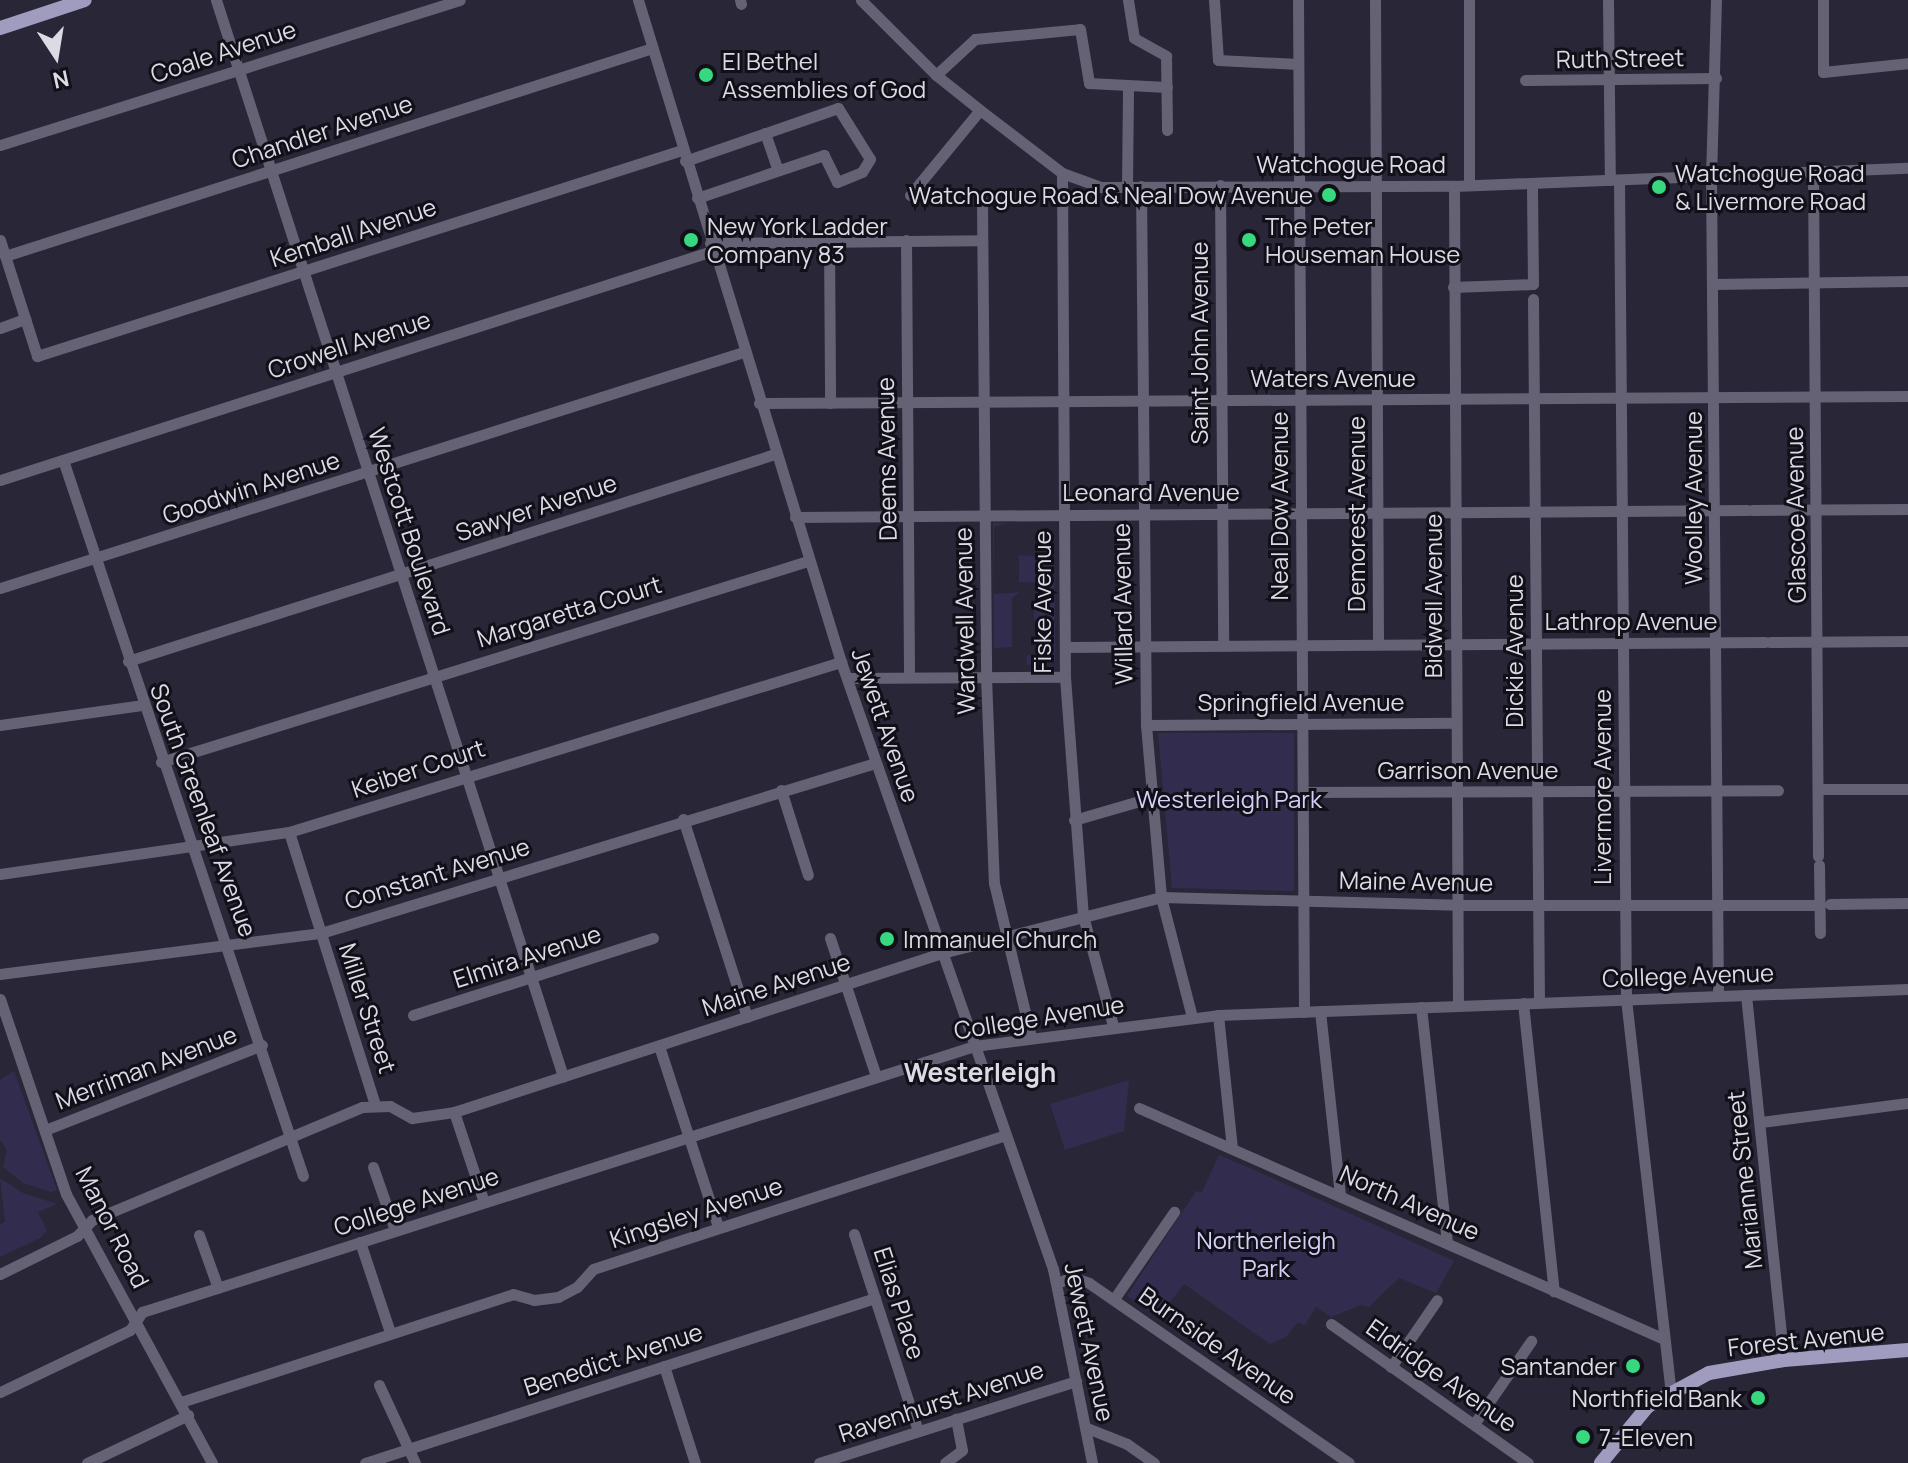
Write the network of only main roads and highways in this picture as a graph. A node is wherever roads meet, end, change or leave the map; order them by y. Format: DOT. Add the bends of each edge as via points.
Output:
graph roads {
  1 [pos="85,0"];
  2 [pos="0,28"];
  3 [pos="1908,1350"];
  4 [pos="1601,1463"];
  1 -- 2 [label="main road"];
  3 -- 4 [label="main road, Forest Avenue" via="1784,1360 1709,1373 1648,1406"];
}
